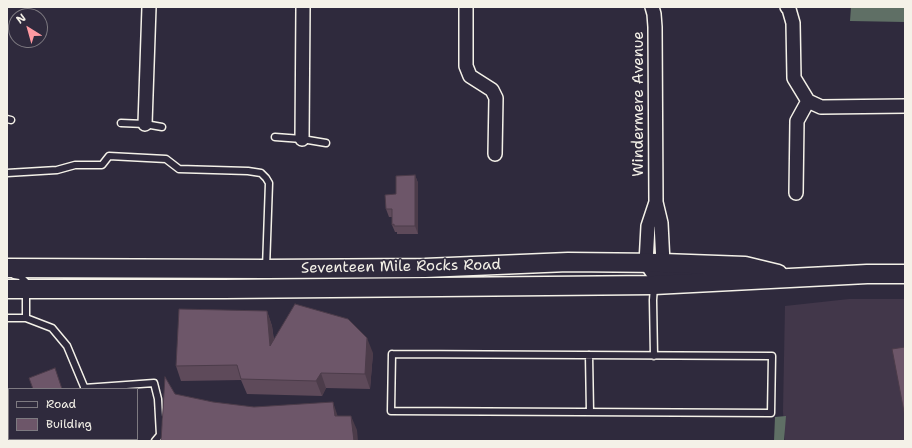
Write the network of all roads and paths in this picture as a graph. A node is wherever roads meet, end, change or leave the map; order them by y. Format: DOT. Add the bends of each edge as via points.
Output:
graph roads {
  1 [pos="149,7"];
  2 [pos="303,7"];
  3 [pos="466,7"];
  4 [pos="652,7"];
  5 [pos="787,7"];
  6 [pos="808,101"];
  7 [pos="905,106"];
  8 [pos="121,123"];
  9 [pos="145,124"];
  10 [pos="162,127"];
  11 [pos="275,137"];
  12 [pos="302,139"];
  13 [pos="326,143"];
  14 [pos="495,154"];
  15 [pos="7,173"];
  16 [pos="796,193"];
  17 [pos="7,268"];
  18 [pos="266,269"];
  19 [pos="654,271"];
  20 [pos="7,273"];
  21 [pos="905,274"];
  22 [pos="794,279"];
  23 [pos="26,288"];
  24 [pos="7,289"];
  25 [pos="7,318"];
  26 [pos="26,318"];
  27 [pos="589,355"];
  28 [pos="654,356"];
  29 [pos="84,388"];
  30 [pos="96,388"];
  31 [pos="590,412"];
  32 [pos="156,441"];
  1 -- 9 [label="street"];
  2 -- 12 [label="street"];
  3 -- 14 [label="street" via="466,66 470,76 492,90 496,98"];
  4 -- 19 [label="street, Windermere Avenue" via="655,27 656,202 648,226"];
  5 -- 6 [label="street" via="793,23 794,78"];
  6 -- 7 [label="street" via="821,107"];
  6 -- 16 [label="street" via="797,121"];
  8 -- 9 [label="lane"];
  9 -- 10 [label="lane"];
  11 -- 12 [label="lane"];
  12 -- 13 [label="lane"];
  15 -- 18 [label="lane" via="57,170 75,165 102,165 109,156 166,159 179,169 261,173 269,183"];
  17 -- 18 [label="main road, Seventeen Mile Rocks Road"];
  18 -- 19 [label="main road, Seventeen Mile Rocks Road" via="425,268 568,262"];
  19 -- 22 [label="main road, Seventeen Mile Rocks Road" via="744,281"];
  19 -- 22 [label="main road, Seventeen Mile Rocks Road" via="745,266"];
  19 -- 23 [label="main road, Seventeen Mile Rocks Road" via="480,286"];
  19 -- 28 [label="lane"];
  20 -- 23 [label="lane" via="20,276 26,282"];
  21 -- 22 [label="main road, Seventeen Mile Rocks Road"];
  23 -- 24 [label="main road, Seventeen Mile Rocks Road"];
  23 -- 26 [label="lane"];
  25 -- 26 [label="lane"];
  26 -- 29 [label="lane" via="52,328 67,346"];
  27 -- 28 [label="lane"];
  27 -- 31 [label="lane"];
  27 -- 31 [label="lane" via="392,354 391,411"];
  28 -- 31 [label="lane" via="772,356 771,413"];
  30 -- 32 [label="lane" via="154,383 158,399 160,435"];
}
